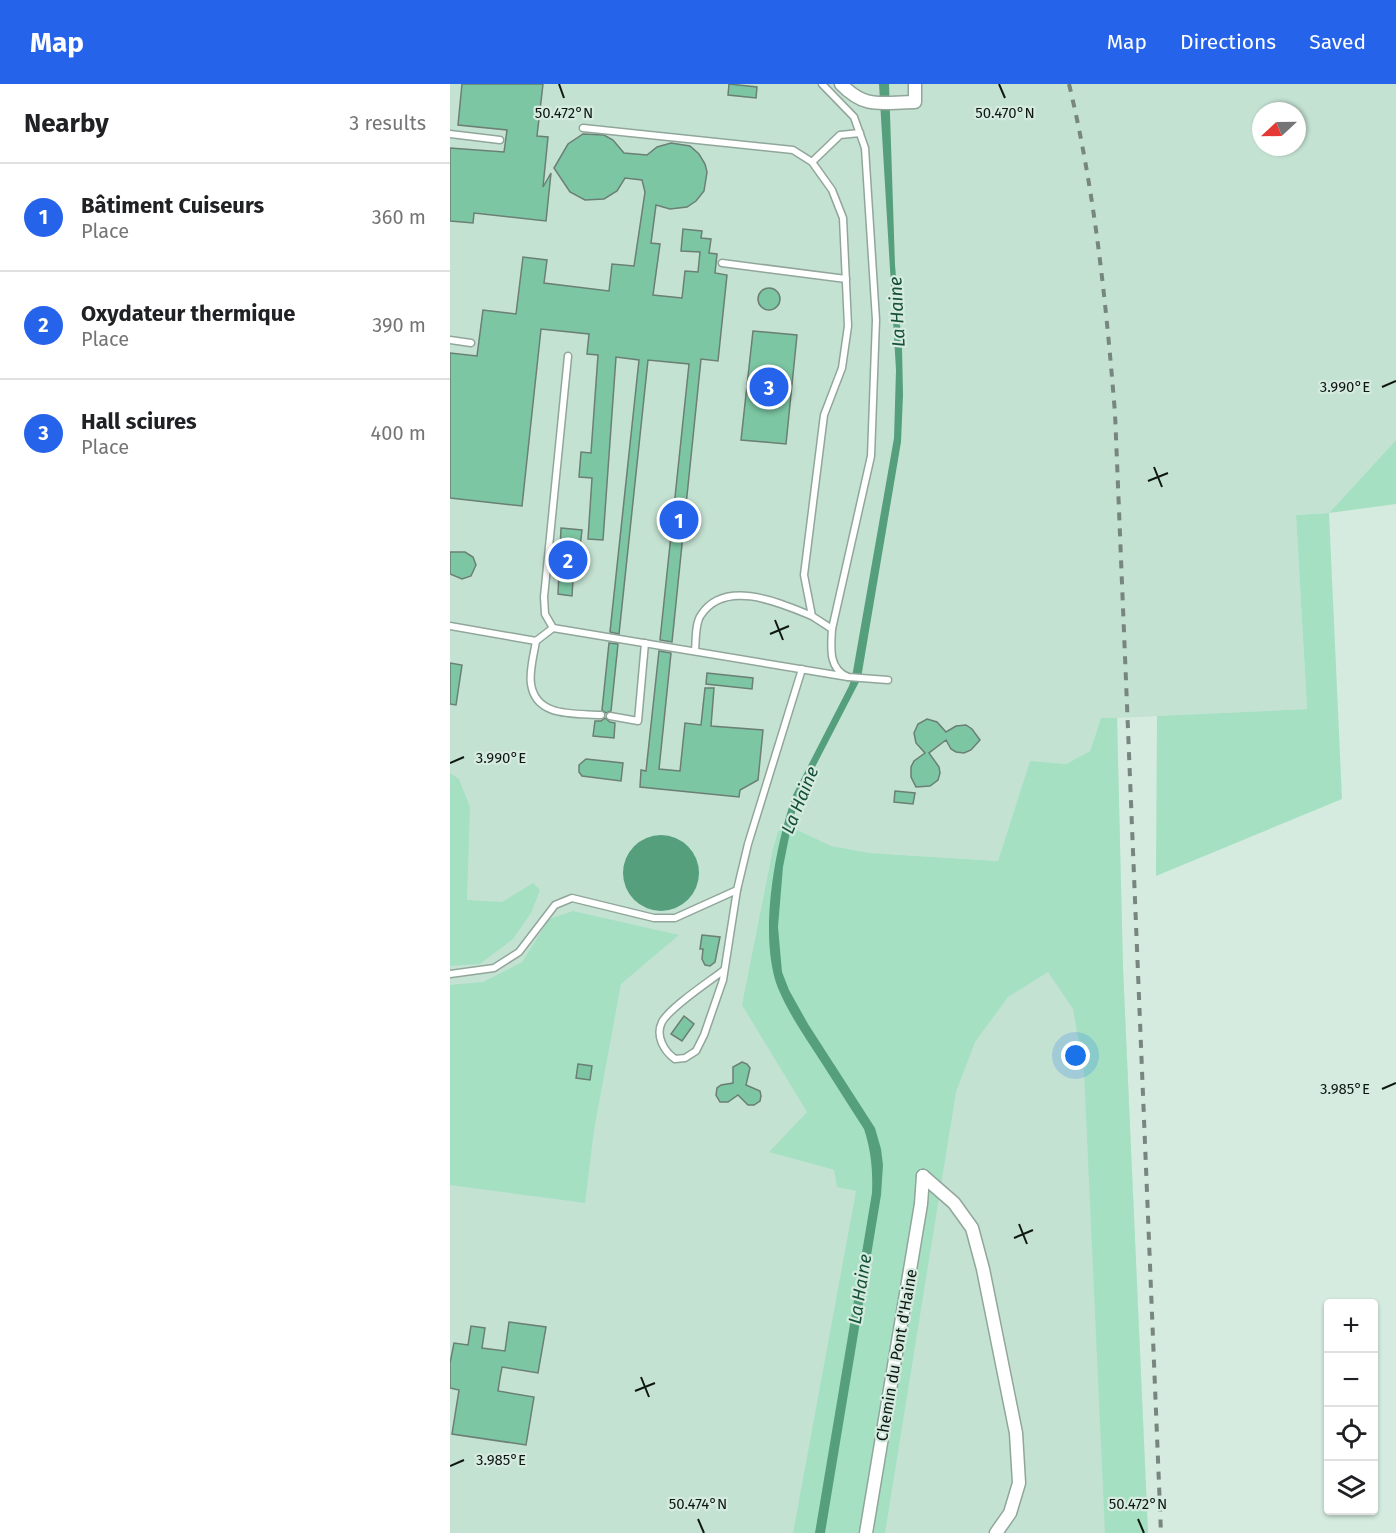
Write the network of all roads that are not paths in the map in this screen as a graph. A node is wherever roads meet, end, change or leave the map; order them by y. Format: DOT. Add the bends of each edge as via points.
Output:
graph roads {
  1 [pos="822,84"];
  2 [pos="840,84"];
  3 [pos="915,84"];
  4 [pos="583,128"];
  5 [pos="860,133"];
  6 [pos="450,134"];
  7 [pos="500,140"];
  8 [pos="812,162"];
  9 [pos="722,263"];
  10 [pos="846,279"];
  11 [pos="450,340"];
  12 [pos="471,343"];
  13 [pos="568,356"];
  14 [pos="812,616"];
  15 [pos="450,626"];
  16 [pos="553,628"];
  17 [pos="832,629"];
  18 [pos="536,641"];
  19 [pos="645,643"];
  20 [pos="695,651"];
  21 [pos="802,669"];
  22 [pos="848,677"];
  23 [pos="888,680"];
  24 [pos="601,715"];
  25 [pos="610,716"];
  26 [pos="737,890"];
  27 [pos="724,969"];
  28 [pos="450,974"];
  29 [pos="866,1533"];
  30 [pos="996,1533"];
  1 -- 5 [label="lane" via="854,117"];
  2 -- 3 [label="street" via="859,99 872,103 915,102"];
  4 -- 8 [label="lane" via="794,150"];
  5 -- 8 [label="lane" via="840,135"];
  5 -- 17 [label="lane" via="865,148 876,320 874,414 871,456"];
  6 -- 7 [label="lane"];
  8 -- 10 [label="lane" via="831,190 843,218"];
  9 -- 10 [label="lane"];
  10 -- 14 [label="lane" via="848,326 844,357 824,415 804,575"];
  11 -- 12 [label="lane"];
  13 -- 16 [label="lane" via="544,597"];
  14 -- 17 [label="lane"];
  14 -- 20 [label="lane" via="778,602 742,596 714,600 699,617"];
  15 -- 18 [label="lane"];
  16 -- 18 [label="lane"];
  16 -- 19 [label="lane"];
  17 -- 22 [label="lane" via="831,654 836,668"];
  18 -- 24 [label="lane" via="531,683 536,700 550,711"];
  19 -- 20 [label="lane"];
  19 -- 25 [label="lane" via="638,721"];
  20 -- 21 [label="lane"];
  21 -- 22 [label="lane"];
  21 -- 26 [label="lane"];
  22 -- 23 [label="lane"];
  26 -- 27 [label="lane"];
  26 -- 28 [label="lane" via="675,918 654,918 572,898 555,905 519,952 494,968"];
  27 -- 27 [label="lane" via="696,1050 685,1058 675,1059 662,1044 664,1019"];
  29 -- 30 [label="street, Chemin du Pont d'Haine" via="923,1176 954,1203 972,1228 983,1269 1016,1433 1019,1483 1010,1514"];
}
